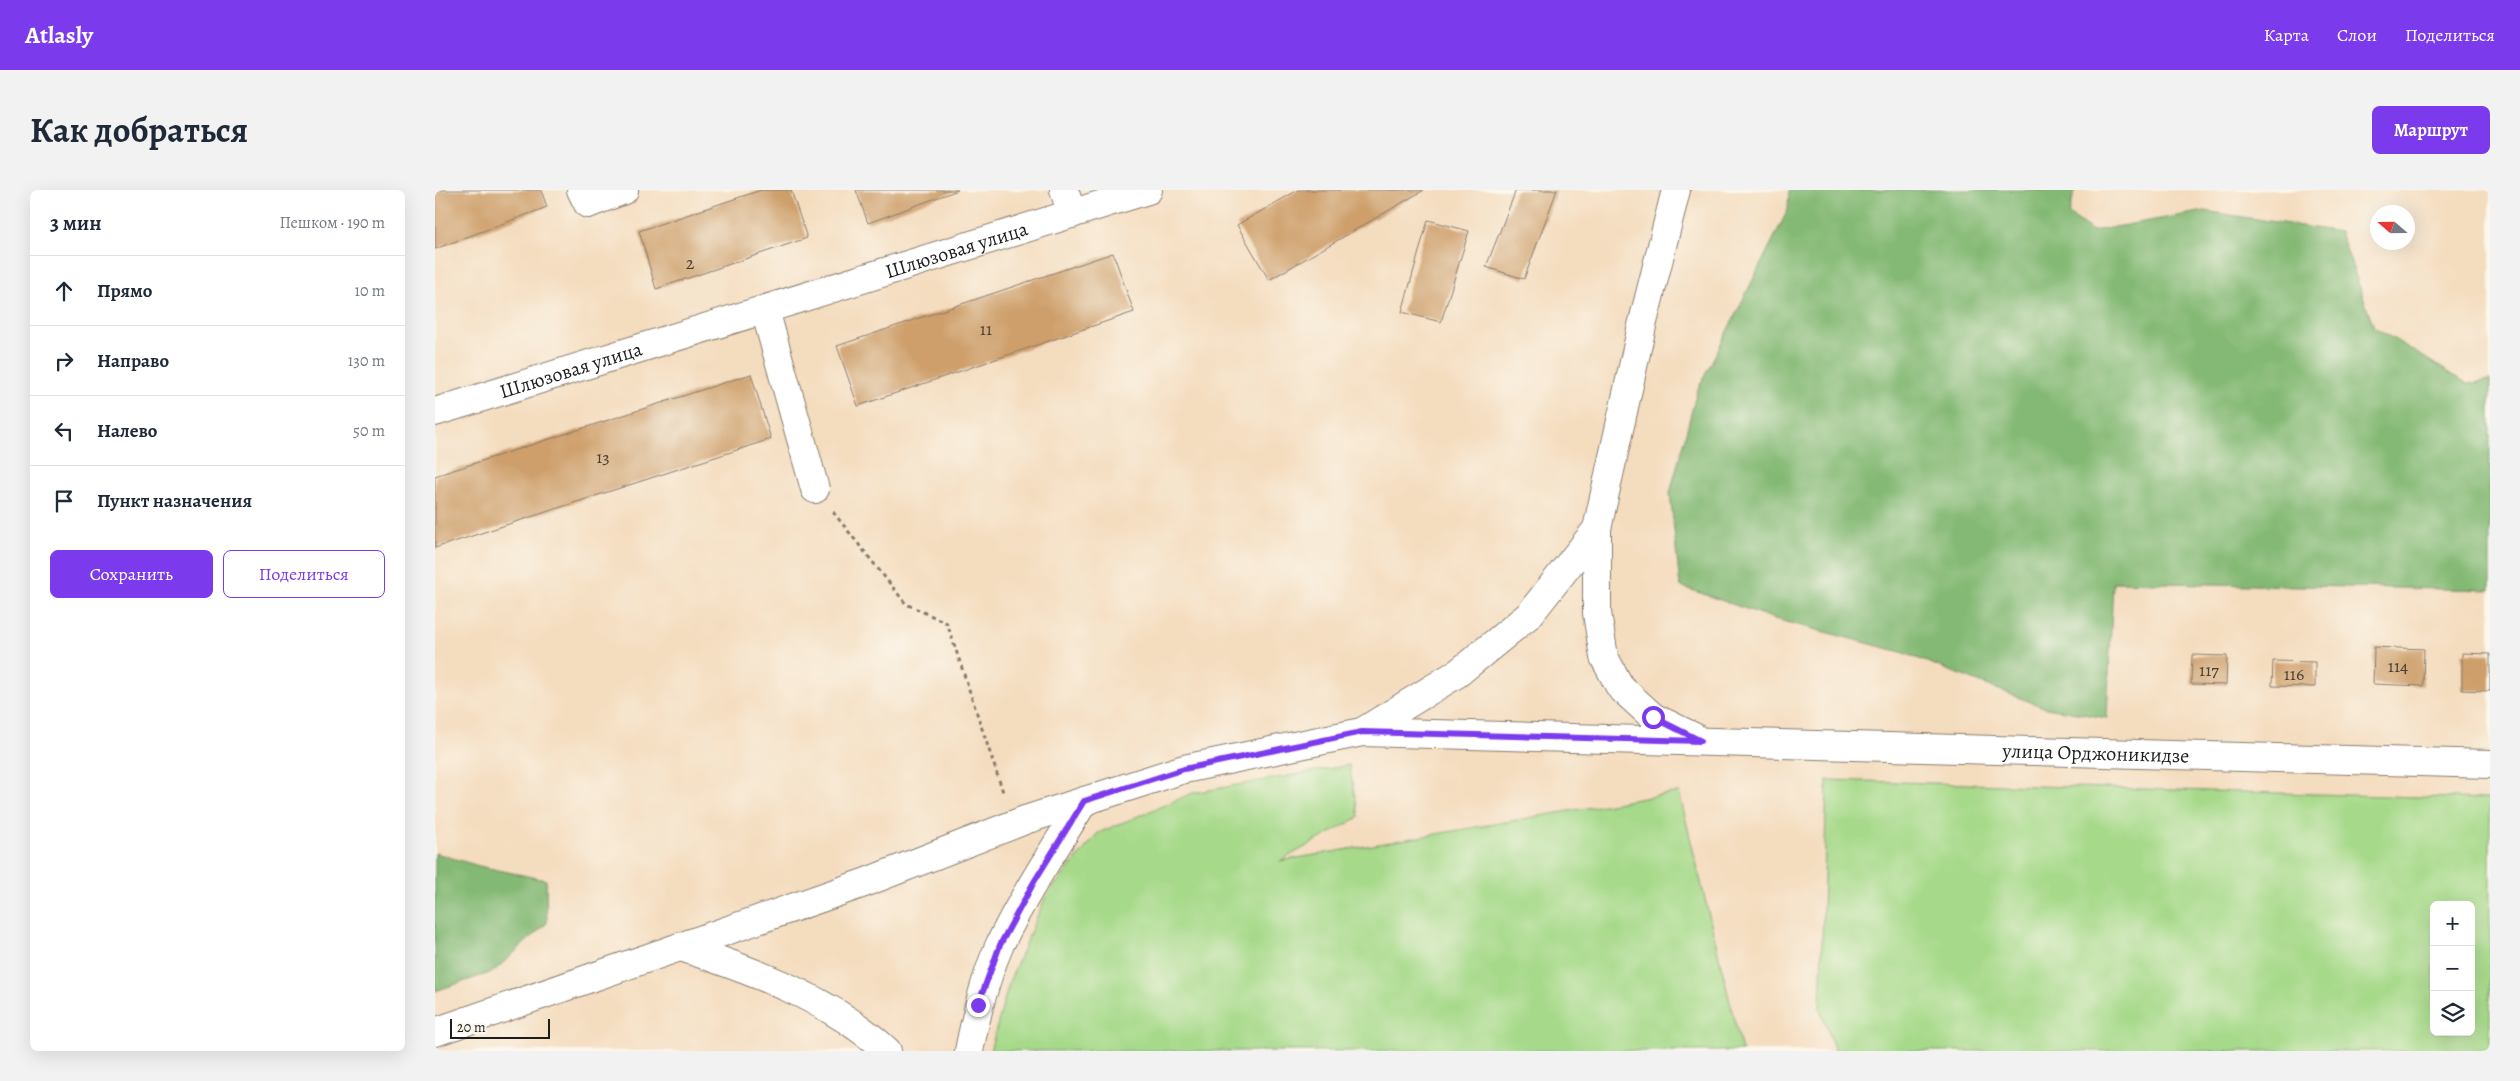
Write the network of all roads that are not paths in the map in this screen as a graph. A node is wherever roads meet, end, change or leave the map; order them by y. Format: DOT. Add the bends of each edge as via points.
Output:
graph roads {
  1 [pos="581,190"];
  2 [pos="624,190"];
  3 [pos="1148,190"];
  4 [pos="1676,190"];
  5 [pos="1068,202"];
  6 [pos="765,310"];
  7 [pos="435,412"];
  8 [pos="815,489"];
  9 [pos="1597,529"];
  10 [pos="1362,732"];
  11 [pos="1701,741"];
  12 [pos="2490,764"];
  13 [pos="1084,801"];
  14 [pos="681,947"];
  15 [pos="435,1032"];
  16 [pos="887,1051"];
  17 [pos="969,1051"];
  1 -- 2 [label="street" via="588,204"];
  3 -- 5 [label="street, Шлюзовая улица"];
  4 -- 9 [label="street" via="1641,326"];
  5 -- 6 [label="street, Шлюзовая улица"];
  6 -- 7 [label="street, Шлюзовая улица"];
  6 -- 8 [label="street"];
  9 -- 10 [label="street" via="1529,616 1458,673"];
  9 -- 11 [label="street" via="1597,613 1604,656 1620,687 1653,717"];
  10 -- 11 [label="street, улица Орджоникидзе"];
  10 -- 13 [label="street" via="1184,769"];
  11 -- 12 [label="street, улица Орджоникидзе"];
  13 -- 14 [label="street" via="1013,824 865,883"];
  13 -- 17 [label="street" via="1000,945 978,1005"];
  14 -- 15 [label="street"];
  14 -- 16 [label="street" via="743,968 819,1003 873,1038"];
}
